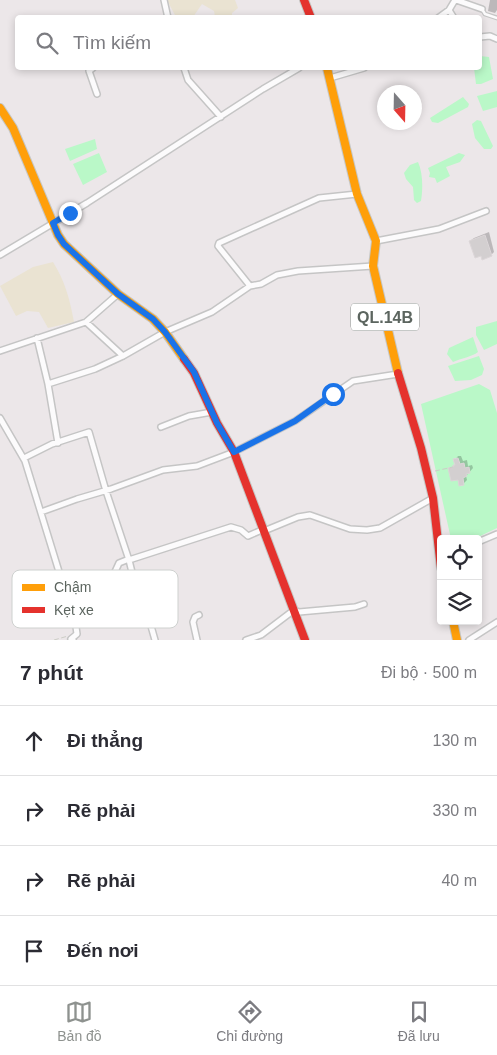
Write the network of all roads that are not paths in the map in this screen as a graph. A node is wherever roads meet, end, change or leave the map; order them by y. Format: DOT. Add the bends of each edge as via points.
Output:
graph roads {
  1 [pos="164,0"];
  2 [pos="304,0"];
  3 [pos="456,0"];
  4 [pos="482,9"];
  5 [pos="449,10"];
  6 [pos="167,15"];
  7 [pos="310,15"];
  8 [pos="442,15"];
  9 [pos="452,15"];
  10 [pos="497,18"];
  11 [pos="482,37"];
  12 [pos="496,37"];
  13 [pos="91,70"];
  14 [pos="185,70"];
  15 [pos="296,70"];
  16 [pos="328,70"];
  17 [pos="357,70"];
  18 [pos="330,78"];
  19 [pos="97,94"];
  20 [pos="0,108"];
  21 [pos="221,116"];
  22 [pos="357,194"];
  23 [pos="486,211"];
  24 [pos="53,223"];
  25 [pos="376,241"];
  26 [pos="0,255"];
  27 [pos="373,266"];
  28 [pos="250,286"];
  29 [pos="118,294"];
  30 [pos="86,322"];
  31 [pos="165,332"];
  32 [pos="37,338"];
  33 [pos="0,351"];
  34 [pos="123,356"];
  35 [pos="398,374"];
  36 [pos="48,384"];
  37 [pos="212,412"];
  38 [pos="0,418"];
  39 [pos="161,427"];
  40 [pos="58,442"];
  41 [pos="234,452"];
  42 [pos="24,458"];
  43 [pos="106,491"];
  44 [pos="433,498"];
  45 [pos="41,512"];
  46 [pos="264,530"];
  47 [pos="497,534"];
  48 [pos="437,535"];
  49 [pos="482,540"];
  50 [pos="129,559"];
  51 [pos="59,570"];
  52 [pos="116,570"];
  53 [pos="132,570"];
  54 [pos="364,604"];
  55 [pos="294,610"];
  56 [pos="199,615"];
  57 [pos="497,622"];
  58 [pos="454,625"];
  59 [pos="75,628"];
  60 [pos="151,628"];
  61 [pos="72,640"];
  62 [pos="155,640"];
  63 [pos="197,640"];
  64 [pos="246,640"];
  65 [pos="305,640"];
  66 [pos="457,640"];
  67 [pos="469,640"];
  1 -- 6 [label="street"];
  2 -- 7 [label="main road"];
  3 -- 4 [label="street"];
  3 -- 5 [label="street"];
  4 -- 10 [label="lane" via="485,14"];
  5 -- 8 [label="street"];
  5 -- 9 [label="street"];
  11 -- 12 [label="street"];
  13 -- 19 [label="street"];
  14 -- 21 [label="street" via="188,80"];
  15 -- 21 [label="street"];
  16 -- 18 [label="main road, QL.14B"];
  17 -- 18 [label="street"];
  18 -- 22 [label="main road, QL.14B"];
  20 -- 24 [label="main road" via="13,128"];
  21 -- 24 [label="street"];
  22 -- 25 [label="main road, QL.14B"];
  22 -- 28 [label="street" via="319,198 219,243 218,246"];
  23 -- 25 [label="street" via="439,229"];
  24 -- 26 [label="street"];
  24 -- 29 [label="main road" via="64,244"];
  25 -- 27 [label="main road, QL.14B"];
  27 -- 28 [label="street" via="298,271"];
  27 -- 35 [label="main road, QL.14B"];
  28 -- 31 [label="street" via="212,312"];
  29 -- 30 [label="street"];
  29 -- 31 [label="main road" via="153,319"];
  30 -- 32 [label="street"];
  30 -- 34 [label="street"];
  31 -- 34 [label="street"];
  31 -- 37 [label="main road" via="194,372"];
  32 -- 33 [label="street"];
  32 -- 36 [label="street"];
  34 -- 36 [label="street"];
  35 -- 41 [label="street" via="353,380 295,421"];
  35 -- 44 [label="main road, QL.14B"];
  36 -- 40 [label="street"];
  37 -- 39 [label="street" via="189,416"];
  37 -- 41 [label="main road"];
  38 -- 42 [label="street"];
  40 -- 42 [label="street"];
  40 -- 43 [label="street" via="89,432"];
  41 -- 43 [label="street" via="197,466 163,470"];
  41 -- 46 [label="main road"];
  42 -- 45 [label="street"];
  43 -- 45 [label="street"];
  43 -- 50 [label="street"];
  44 -- 46 [label="street" via="380,528 350,529 310,516"];
  44 -- 48 [label="main road, QL.14B"];
  45 -- 51 [label="street"];
  46 -- 50 [label="street" via="248,536 231,527"];
  46 -- 55 [label="main road"];
  47 -- 49 [label="street"];
  50 -- 52 [label="street" via="119,563"];
  50 -- 53 [label="street"];
  54 -- 55 [label="street"];
  55 -- 64 [label="street" via="261,635"];
  55 -- 65 [label="main road"];
  56 -- 63 [label="street" via="193,621"];
  57 -- 67 [label="street"];
  58 -- 66 [label="main road"];
  59 -- 61 [label="street" via="77,634"];
  60 -- 62 [label="street"];
}
